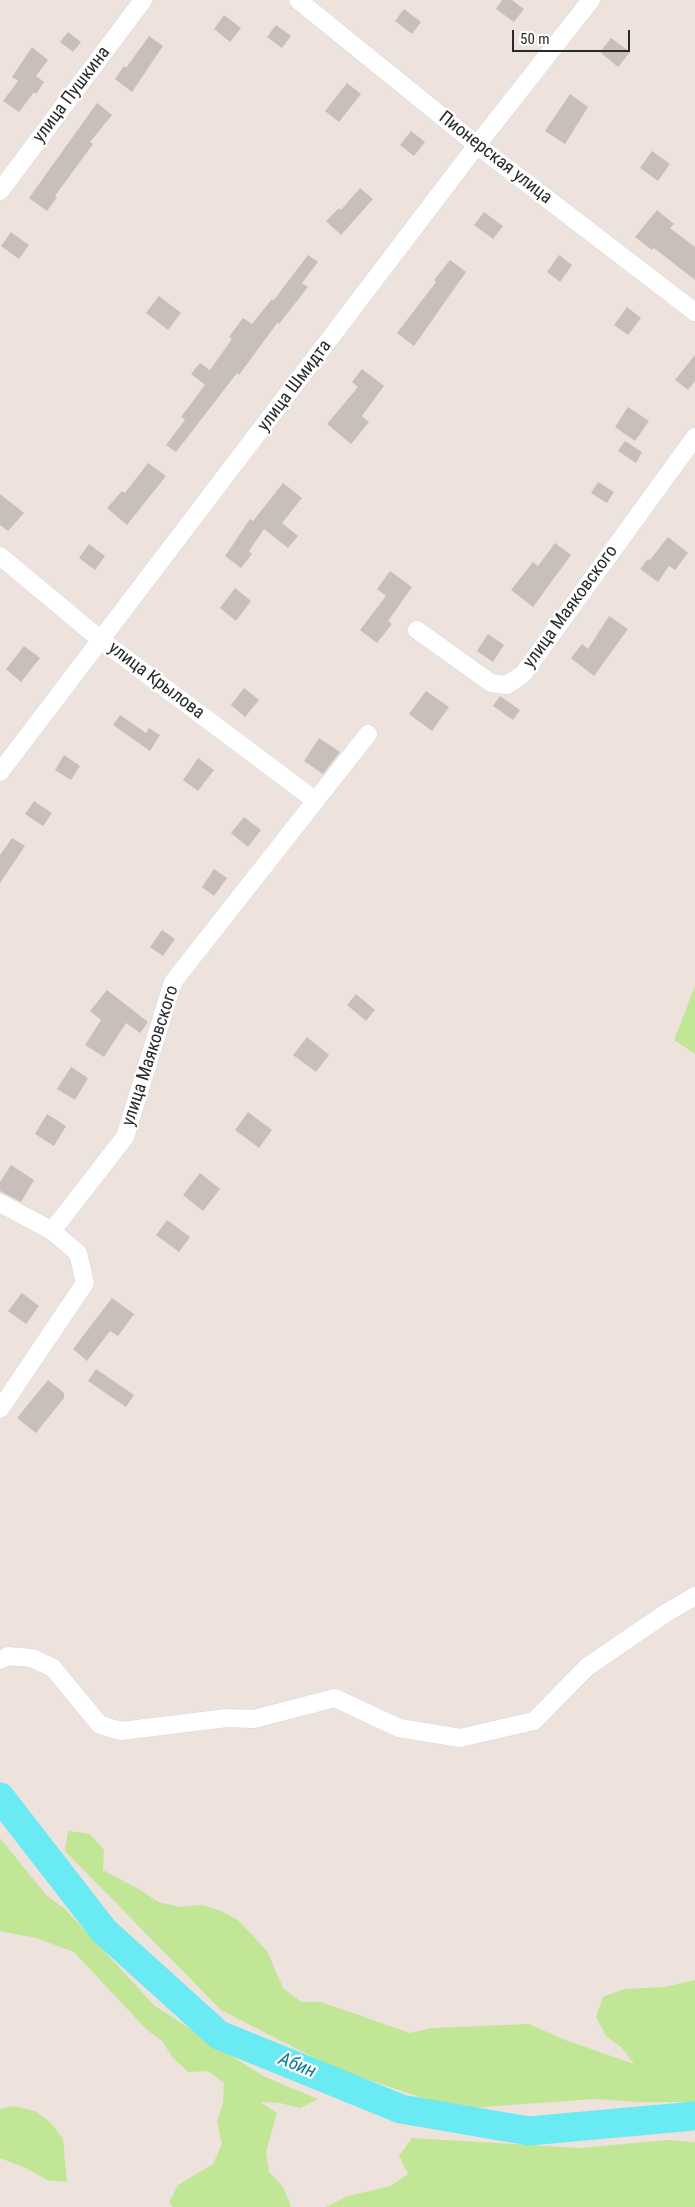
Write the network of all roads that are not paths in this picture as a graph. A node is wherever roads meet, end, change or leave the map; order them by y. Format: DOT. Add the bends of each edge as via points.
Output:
graph roads {
  1 [pos="143,0"];
  2 [pos="298,0"];
  3 [pos="591,0"];
  4 [pos="477,145"];
  5 [pos="0,191"];
  6 [pos="695,312"];
  7 [pos="695,437"];
  8 [pos="0,556"];
  9 [pos="417,630"];
  10 [pos="101,640"];
  11 [pos="368,734"];
  12 [pos="0,772"];
  13 [pos="316,801"];
  14 [pos="0,1203"];
  15 [pos="52,1231"];
  16 [pos="0,1409"];
  17 [pos="695,1596"];
  18 [pos="0,1660"];
  1 -- 5 [label="street, улица Пушкина"];
  2 -- 4 [label="street, Пионерская улица"];
  3 -- 4 [label="street, улица Шмидта"];
  4 -- 6 [label="street, Пионерская улица"];
  4 -- 10 [label="street, улица Шмидта"];
  7 -- 9 [label="street, улица Маяковского" via="522,674 507,685 491,683"];
  8 -- 10 [label="street, улица Крылова"];
  10 -- 12 [label="street, улица Шмидта"];
  10 -- 13 [label="street, улица Крылова"];
  11 -- 13 [label="street, улица Маяковского"];
  13 -- 15 [label="street, улица Маяковского" via="173,982 125,1137"];
  14 -- 15 [label="street"];
  15 -- 16 [label="street" via="78,1253 85,1283"];
  17 -- 18 [label="street" via="587,1667 534,1721 460,1738 399,1728 335,1698 254,1719 227,1718 121,1731 100,1724 53,1668 32,1658 8,1656"];
}
